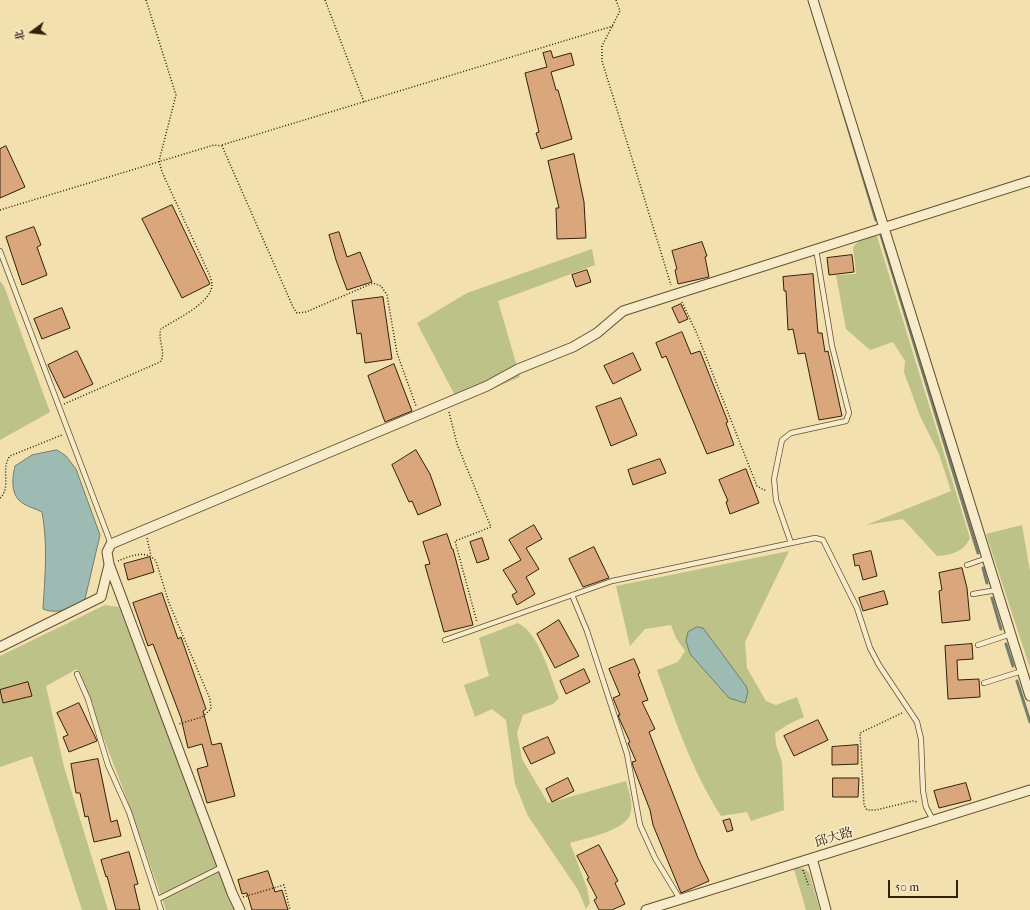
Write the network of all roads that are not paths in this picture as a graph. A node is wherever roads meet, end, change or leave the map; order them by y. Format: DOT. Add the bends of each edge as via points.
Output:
graph roads {
  1 [pos="813,0"];
  2 [pos="1030,181"];
  3 [pos="883,226"];
  4 [pos="816,249"];
  5 [pos="0,251"];
  6 [pos="791,543"];
  7 [pos="111,544"];
  8 [pos="987,558"];
  9 [pos="109,564"];
  10 [pos="968,565"];
  11 [pos="997,590"];
  12 [pos="973,594"];
  13 [pos="572,595"];
  14 [pos="1011,634"];
  15 [pos="445,640"];
  16 [pos="978,645"];
  17 [pos="0,648"];
  18 [pos="1022,671"];
  19 [pos="77,674"];
  20 [pos="984,683"];
  21 [pos="1030,696"];
  22 [pos="1030,790"];
  23 [pos="932,820"];
  24 [pos="812,858"];
  25 [pos="222,867"];
  26 [pos="158,899"];
  27 [pos="680,899"];
  28 [pos="161,910"];
  29 [pos="240,910"];
  30 [pos="646,910"];
  31 [pos="826,910"];
  1 -- 3 [label="street"];
  2 -- 3 [label="street"];
  3 -- 4 [label="street"];
  3 -- 8 [label="street"];
  4 -- 6 [label="lane" via="832,346 849,412 846,421 791,433 782,440 774,479 776,500"];
  4 -- 7 [label="street" via="623,311 597,333 573,347 518,368 487,386"];
  5 -- 7 [label="lane"];
  6 -- 13 [label="lane" via="612,581"];
  6 -- 23 [label="lane" via="816,538 823,540 857,608 878,665 917,722 922,739 923,791"];
  7 -- 9 [label="street" via="107,552"];
  8 -- 10 [label="lane"];
  8 -- 11 [label="street"];
  9 -- 17 [label="street" via="101,597"];
  9 -- 25 [label="street"];
  11 -- 12 [label="lane"];
  11 -- 14 [label="street"];
  13 -- 15 [label="lane"];
  13 -- 27 [label="lane" via="587,631 627,754 640,825 655,858"];
  14 -- 16 [label="lane"];
  14 -- 18 [label="street"];
  18 -- 20 [label="lane"];
  18 -- 21 [label="street"];
  19 -- 26 [label="lane" via="88,699 108,765 129,812"];
  22 -- 23 [label="street, 邱大路"];
  23 -- 24 [label="street, 邱大路"];
  24 -- 27 [label="street, 邱大路"];
  24 -- 31 [label="street"];
  25 -- 26 [label="lane"];
  25 -- 29 [label="street"];
  26 -- 28 [label="lane"];
  27 -- 30 [label="street, 邱大路"];
}
